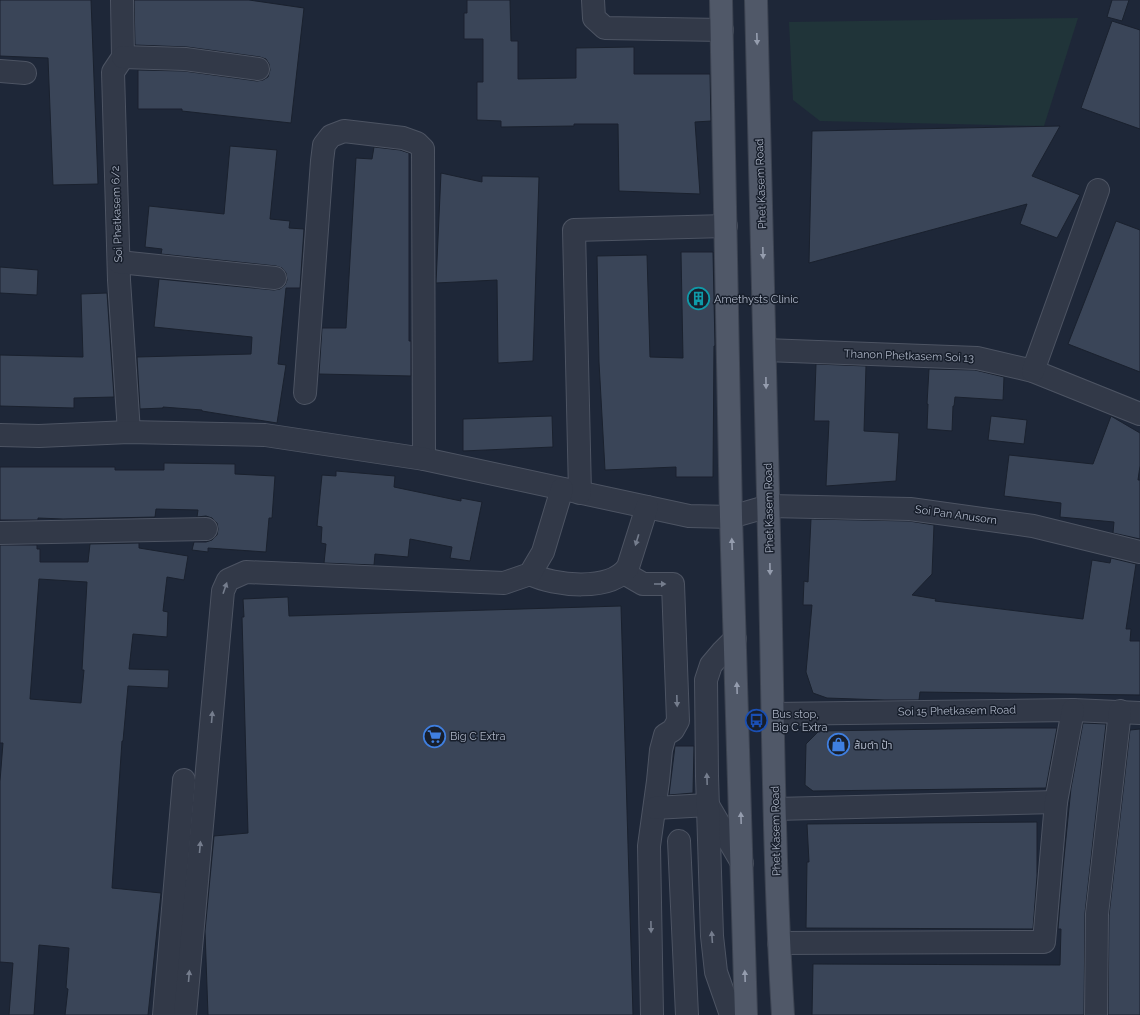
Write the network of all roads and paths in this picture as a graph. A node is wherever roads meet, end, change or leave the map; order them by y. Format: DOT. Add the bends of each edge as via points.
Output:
graph roads {
  1 [pos="122,0"];
  2 [pos="593,0"];
  3 [pos="721,0"];
  4 [pos="756,0"];
  5 [pos="722,30"];
  6 [pos="123,58"];
  7 [pos="258,69"];
  8 [pos="0,72"];
  9 [pos="25,73"];
  10 [pos="1098,190"];
  11 [pos="726,226"];
  12 [pos="119,262"];
  13 [pos="276,278"];
  14 [pos="765,350"];
  15 [pos="1033,371"];
  16 [pos="305,393"];
  17 [pos="1140,414"];
  18 [pos="129,432"];
  19 [pos="0,435"];
  20 [pos="424,460"];
  21 [pos="571,491"];
  22 [pos="769,506"];
  23 [pos="647,507"];
  24 [pos="731,517"];
  25 [pos="206,530"];
  26 [pos="0,533"];
  27 [pos="1140,552"];
  28 [pos="624,573"];
  29 [pos="530,574"];
  30 [pos="735,639"];
  31 [pos="1073,710"];
  32 [pos="1130,712"];
  33 [pos="773,714"];
  34 [pos="184,780"];
  35 [pos="1056,802"];
  36 [pos="708,805"];
  37 [pos="655,808"];
  38 [pos="775,809"];
  39 [pos="679,841"];
  40 [pos="742,863"];
  41 [pos="681,890"];
  42 [pos="650,894"];
  43 [pos="779,943"];
  44 [pos="164,1015"];
  45 [pos="186,1015"];
  46 [pos="652,1015"];
  47 [pos="687,1015"];
  48 [pos="732,1015"];
  49 [pos="746,1015"];
  50 [pos="783,1015"];
  51 [pos="1096,1015"];
  1 -- 6 [label="street"];
  2 -- 5 [label="street" via="594,18 605,28"];
  3 -- 5 [label="main road"];
  4 -- 14 [label="main road, Phet Kasem Road, one-way"];
  5 -- 11 [label="main road"];
  6 -- 7 [label="street" via="185,59"];
  6 -- 12 [label="street, Soi Phetkasem 6/2" via="113,72"];
  8 -- 9 [label="street"];
  10 -- 15 [label="street"];
  11 -- 21 [label="street" via="574,230"];
  11 -- 24 [label="main road"];
  12 -- 13 [label="street"];
  12 -- 18 [label="street, Soi Phetkasem 6/2"];
  14 -- 15 [label="street, Thanon Phetkasem Soi 13" via="977,358"];
  14 -- 22 [label="main road, Phet Kasem Road, one-way"];
  15 -- 17 [label="street, Thanon Phetkasem Soi 13"];
  16 -- 20 [label="street" via="324,145 331,136 344,131 403,138 417,143 423,149"];
  18 -- 19 [label="street, Soi Pan Anusorn"];
  18 -- 20 [label="street, Soi Pan Anusorn" via="265,435"];
  20 -- 21 [label="street, Soi Pan Anusorn"];
  21 -- 23 [label="street, Soi Pan Anusorn"];
  21 -- 29 [label="street"];
  22 -- 24 [label="street, Soi Pan Anusorn"];
  22 -- 27 [label="street, Soi Pan Anusorn" via="910,509 1033,526"];
  22 -- 33 [label="main road, Phet Kasem Road, one-way"];
  23 -- 24 [label="street, Soi Pan Anusorn" via="689,516"];
  23 -- 28 [label="street, one-way"];
  30 -- 24 [label="main road, one-way"];
  25 -- 26 [label="street"];
  28 -- 29 [label="street" via="607,582 582,584 557,582"];
  28 -- 37 [label="street, one-way" via="643,584 673,584 678,721 673,730 665,735 661,750"];
  45 -- 29 [label="street, one-way" via="223,591 228,580 246,572 504,583"];
  36 -- 30 [label="street, one-way" via="706,680 711,665"];
  40 -- 30 [label="main road, one-way"];
  31 -- 32 [label="street, Soi 15 Phetkasem Road"];
  31 -- 33 [label="street, Soi 15 Phetkasem Road"];
  31 -- 35 [label="street"];
  32 -- 51 [label="street" via="1097,914"];
  33 -- 38 [label="main road, Phet Kasem Road"];
  34 -- 44 [label="street"];
  35 -- 38 [label="street"];
  35 -- 43 [label="street" via="1044,942"];
  36 -- 37 [label="street"];
  36 -- 40 [label="street"];
  48 -- 36 [label="street, one-way" via="716,972 712,936"];
  37 -- 42 [label="street" via="649,846"];
  38 -- 43 [label="main road, Phet Kasem Road"];
  39 -- 41 [label="street"];
  49 -- 40 [label="main road, one-way"];
  41 -- 42 [label="street"];
  41 -- 47 [label="street"];
  42 -- 46 [label="street, one-way"];
  43 -- 50 [label="main road, Phet Kasem Road"];
}
